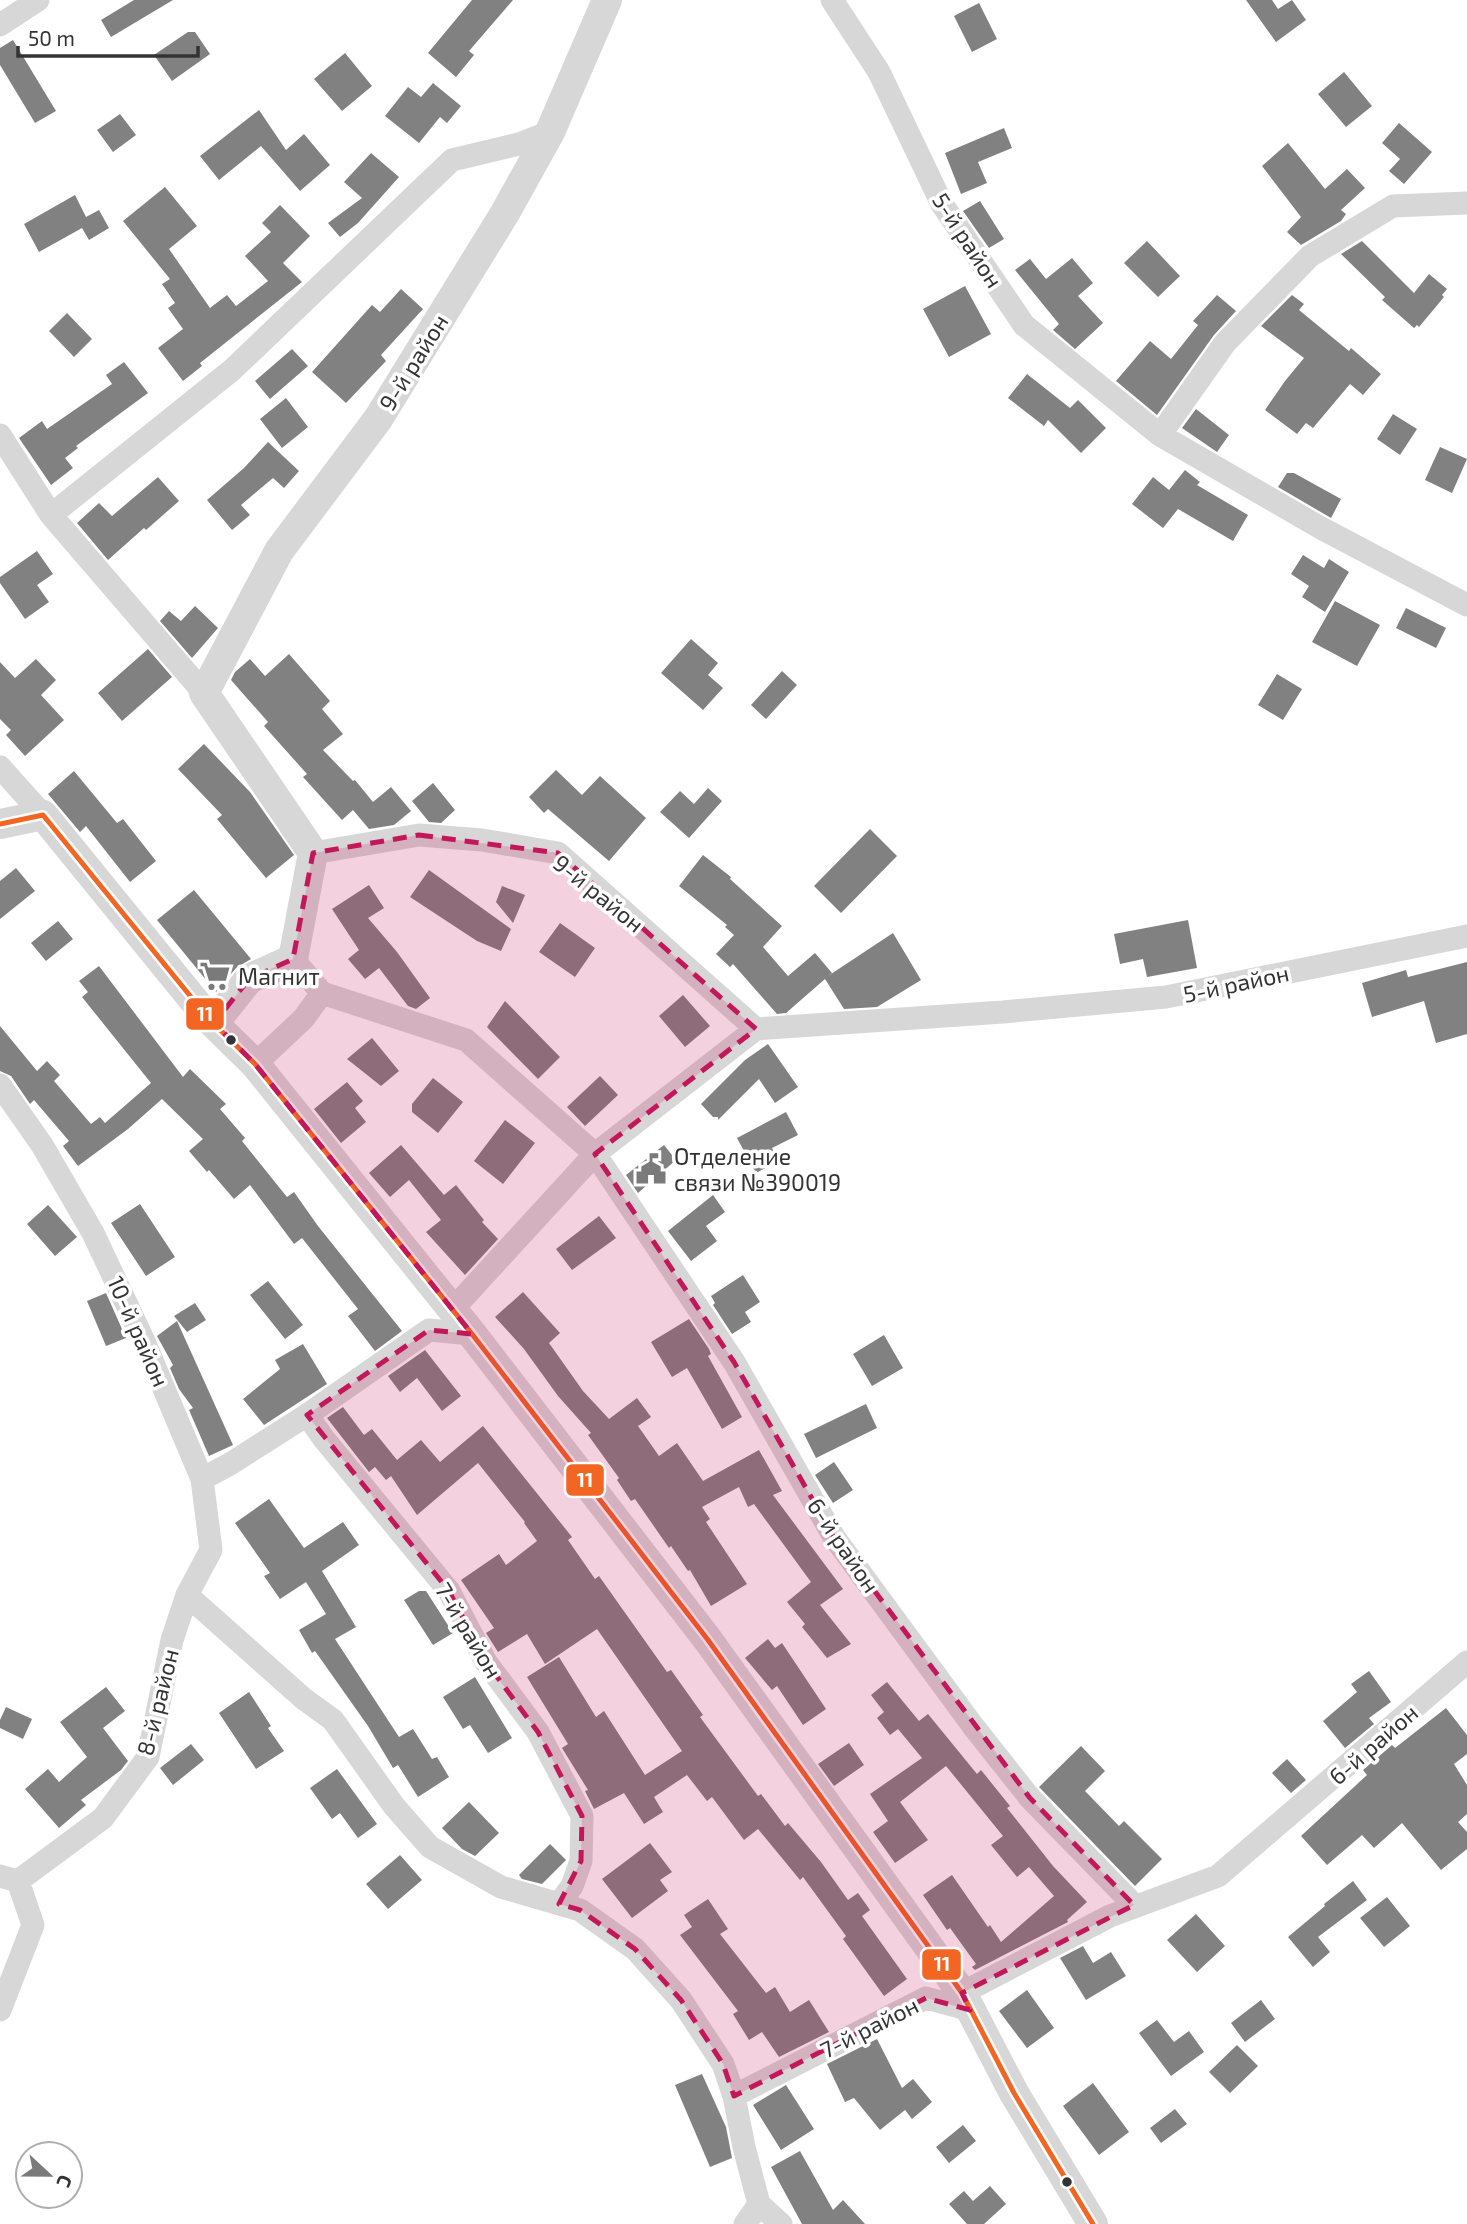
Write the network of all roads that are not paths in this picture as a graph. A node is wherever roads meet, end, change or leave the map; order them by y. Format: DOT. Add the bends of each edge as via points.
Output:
graph roads {
  1 [pos="38,0"];
  2 [pos="832,0"];
  3 [pos="608,2"];
  4 [pos="0,25"];
  5 [pos="550,132"];
  6 [pos="1467,203"];
  7 [pos="0,435"];
  8 [pos="1160,435"];
  9 [pos="51,515"];
  10 [pos="1467,605"];
  11 [pos="204,694"];
  12 [pos="0,767"];
  13 [pos="43,815"];
  14 [pos="0,824"];
  15 [pos="313,853"];
  16 [pos="1467,936"];
  17 [pos="293,959"];
  18 [pos="322,993"];
  19 [pos="214,1023"];
  20 [pos="756,1029"];
  21 [pos="255,1064"];
  22 [pos="0,1086"];
  23 [pos="595,1154"];
  24 [pos="453,1310"];
  25 [pos="472,1334"];
  26 [pos="307,1415"];
  27 [pos="202,1479"];
  28 [pos="187,1595"];
  29 [pos="1467,1662"];
  30 [pos="9,1878"];
  31 [pos="559,1903"];
  32 [pos="1134,1905"];
  33 [pos="966,2001"];
  34 [pos="0,2010"];
  35 [pos="734,2096"];
  36 [pos="759,2204"];
  37 [pos="745,2224"];
  38 [pos="781,2224"];
  39 [pos="1093,2224"];
  1 -- 4 [label="street"];
  2 -- 8 [label="street, 5-й район" via="879,72 942,204 1024,325"];
  3 -- 5 [label="street, 9-й район"];
  5 -- 9 [label="street" via="452,160 232,370"];
  5 -- 11 [label="street, 9-й район" via="378,419 279,551"];
  6 -- 8 [label="street" via="1394,206 1310,256 1225,343"];
  7 -- 9 [label="street"];
  8 -- 10 [label="street, 5-й район"];
  9 -- 11 [label="street"];
  11 -- 15 [label="street"];
  12 -- 13 [label="street"];
  13 -- 14 [label="street"];
  13 -- 19 [label="street"];
  15 -- 17 [label="street"];
  15 -- 20 [label="street, 9-й район" via="419,835 482,839 558,853"];
  16 -- 20 [label="street, 5-й район" via="1166,997"];
  17 -- 18 [label="street"];
  17 -- 19 [label="street" via="249,979"];
  18 -- 21 [label="street" via="304,1018"];
  18 -- 23 [label="street, 6-й район" via="466,1040"];
  19 -- 21 [label="street"];
  20 -- 23 [label="street"];
  21 -- 24 [label="street"];
  22 -- 27 [label="street, 10-й район" via="42,1145 93,1233 144,1339"];
  23 -- 24 [label="street"];
  23 -- 32 [label="street, 6-й район" via="734,1362 834,1537 1030,1798"];
  24 -- 25 [label="street"];
  25 -- 26 [label="street" via="429,1330"];
  25 -- 33 [label="street" via="708,1640"];
  26 -- 27 [label="street"];
  26 -- 31 [label="street, 7-й район" via="449,1591 486,1662 538,1732 582,1816 581,1861 572,1886"];
  27 -- 28 [label="street, 10-й район" via="211,1550"];
  28 -- 30 [label="street, 8-й район" via="172,1640 148,1758 103,1818"];
  28 -- 31 [label="street" via="332,1720 430,1847 501,1886"];
  29 -- 32 [label="street, 6-й район" via="1219,1876"];
  30 -- 34 [label="street, 8-й район" via="33,1925"];
  31 -- 35 [label="street" via="580,1910 635,1949 681,2000 723,2064"];
  32 -- 33 [label="street, 6-й район"];
  33 -- 35 [label="street, 7-й район" via="926,1998"];
  33 -- 39 [label="street" via="1014,2093"];
  35 -- 36 [label="street"];
  36 -- 37 [label="street"];
  36 -- 38 [label="street"];
}
